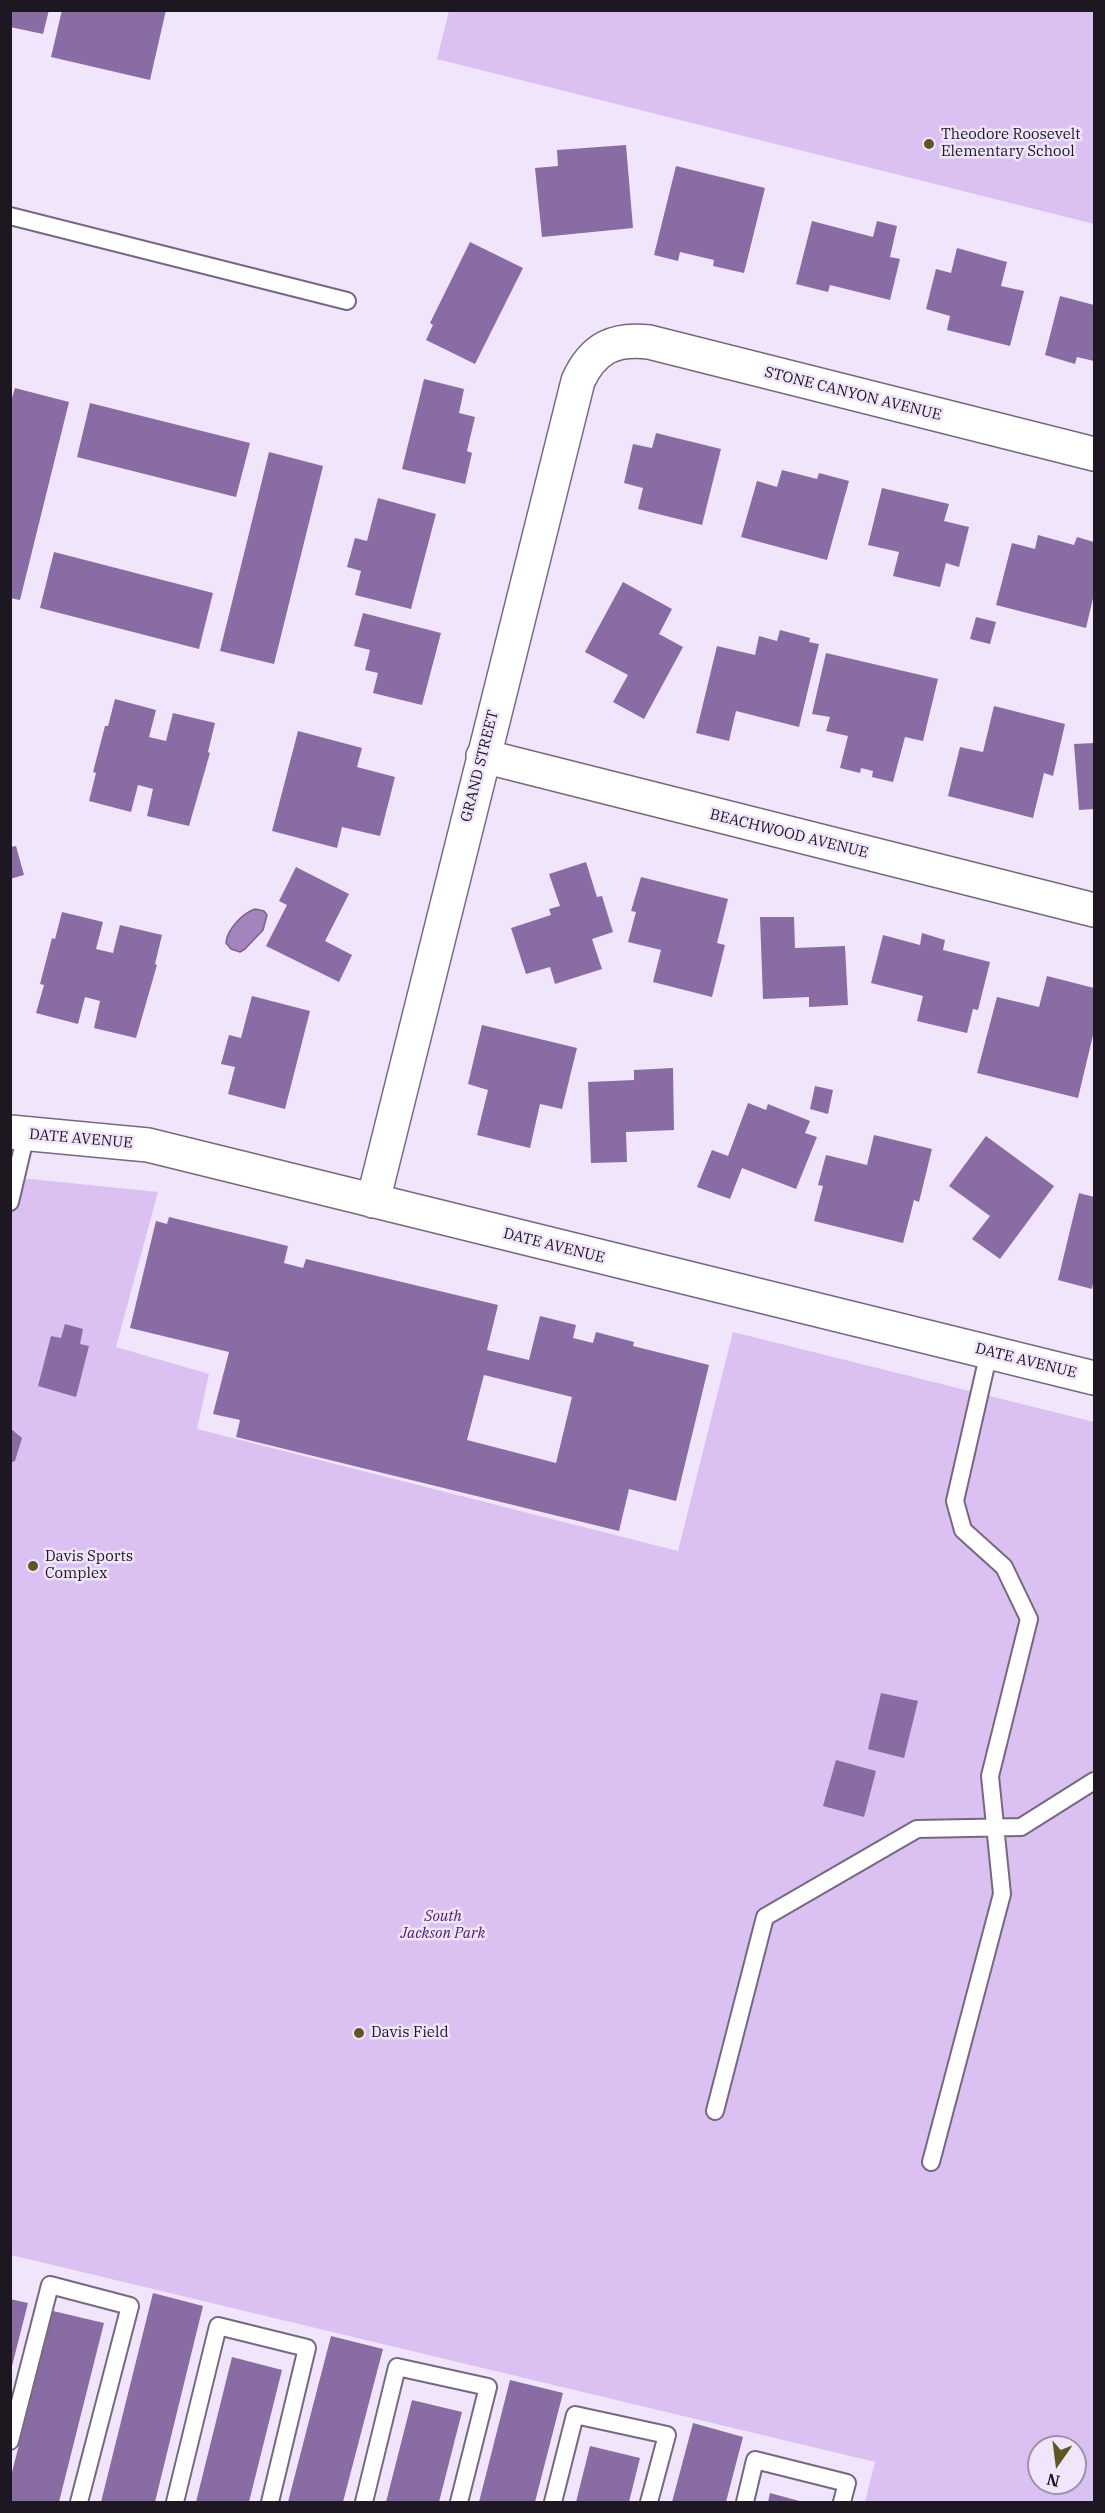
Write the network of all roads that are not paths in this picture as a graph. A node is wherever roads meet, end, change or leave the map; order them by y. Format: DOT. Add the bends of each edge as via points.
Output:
graph roads {
  1 [pos="10,216"];
  2 [pos="347,301"];
  3 [pos="611,345"];
  4 [pos="1095,454"];
  5 [pos="483,756"];
  6 [pos="1095,910"];
  7 [pos="18,1133"];
  8 [pos="373,1201"];
  9 [pos="10,1202"];
  10 [pos="989,1352"];
  11 [pos="1095,1378"];
  12 [pos="1095,1781"];
  13 [pos="995,1827"];
  14 [pos="715,2111"];
  15 [pos="931,2162"];
  16 [pos="10,2441"];
  17 [pos="80,2502"];
  18 [pos="175,2502"];
  19 [pos="270,2502"];
  20 [pos="364,2502"];
  21 [pos="459,2502"];
  22 [pos="553,2502"];
  23 [pos="649,2502"];
  24 [pos="745,2502"];
  25 [pos="842,2502"];
  1 -- 2 [label="lane"];
  3 -- 4 [label="street, STONE CANYON AVENUE" via="648,342"];
  3 -- 5 [label="street, GRAND STREET" via="595,356 579,381"];
  5 -- 6 [label="street, BEACHWOOD AVENUE"];
  5 -- 8 [label="street, GRAND STREET"];
  7 -- 8 [label="street, DATE AVENUE" via="148,1145"];
  7 -- 9 [label="lane"];
  8 -- 10 [label="street, DATE AVENUE"];
  10 -- 11 [label="street, DATE AVENUE"];
  10 -- 13 [label="lane" via="955,1501 963,1530 1004,1566 1029,1619 990,1776"];
  12 -- 13 [label="lane" via="1021,1827"];
  13 -- 14 [label="lane" via="917,1829 765,1917"];
  13 -- 15 [label="lane" via="1002,1894"];
  16 -- 17 [label="lane" via="50,2285 129,2306"];
  18 -- 19 [label="lane" via="218,2326 307,2348"];
  20 -- 21 [label="lane" via="397,2367 488,2387"];
  22 -- 23 [label="lane" via="575,2415 667,2435"];
  24 -- 25 [label="lane" via="755,2460 847,2483"];
}
